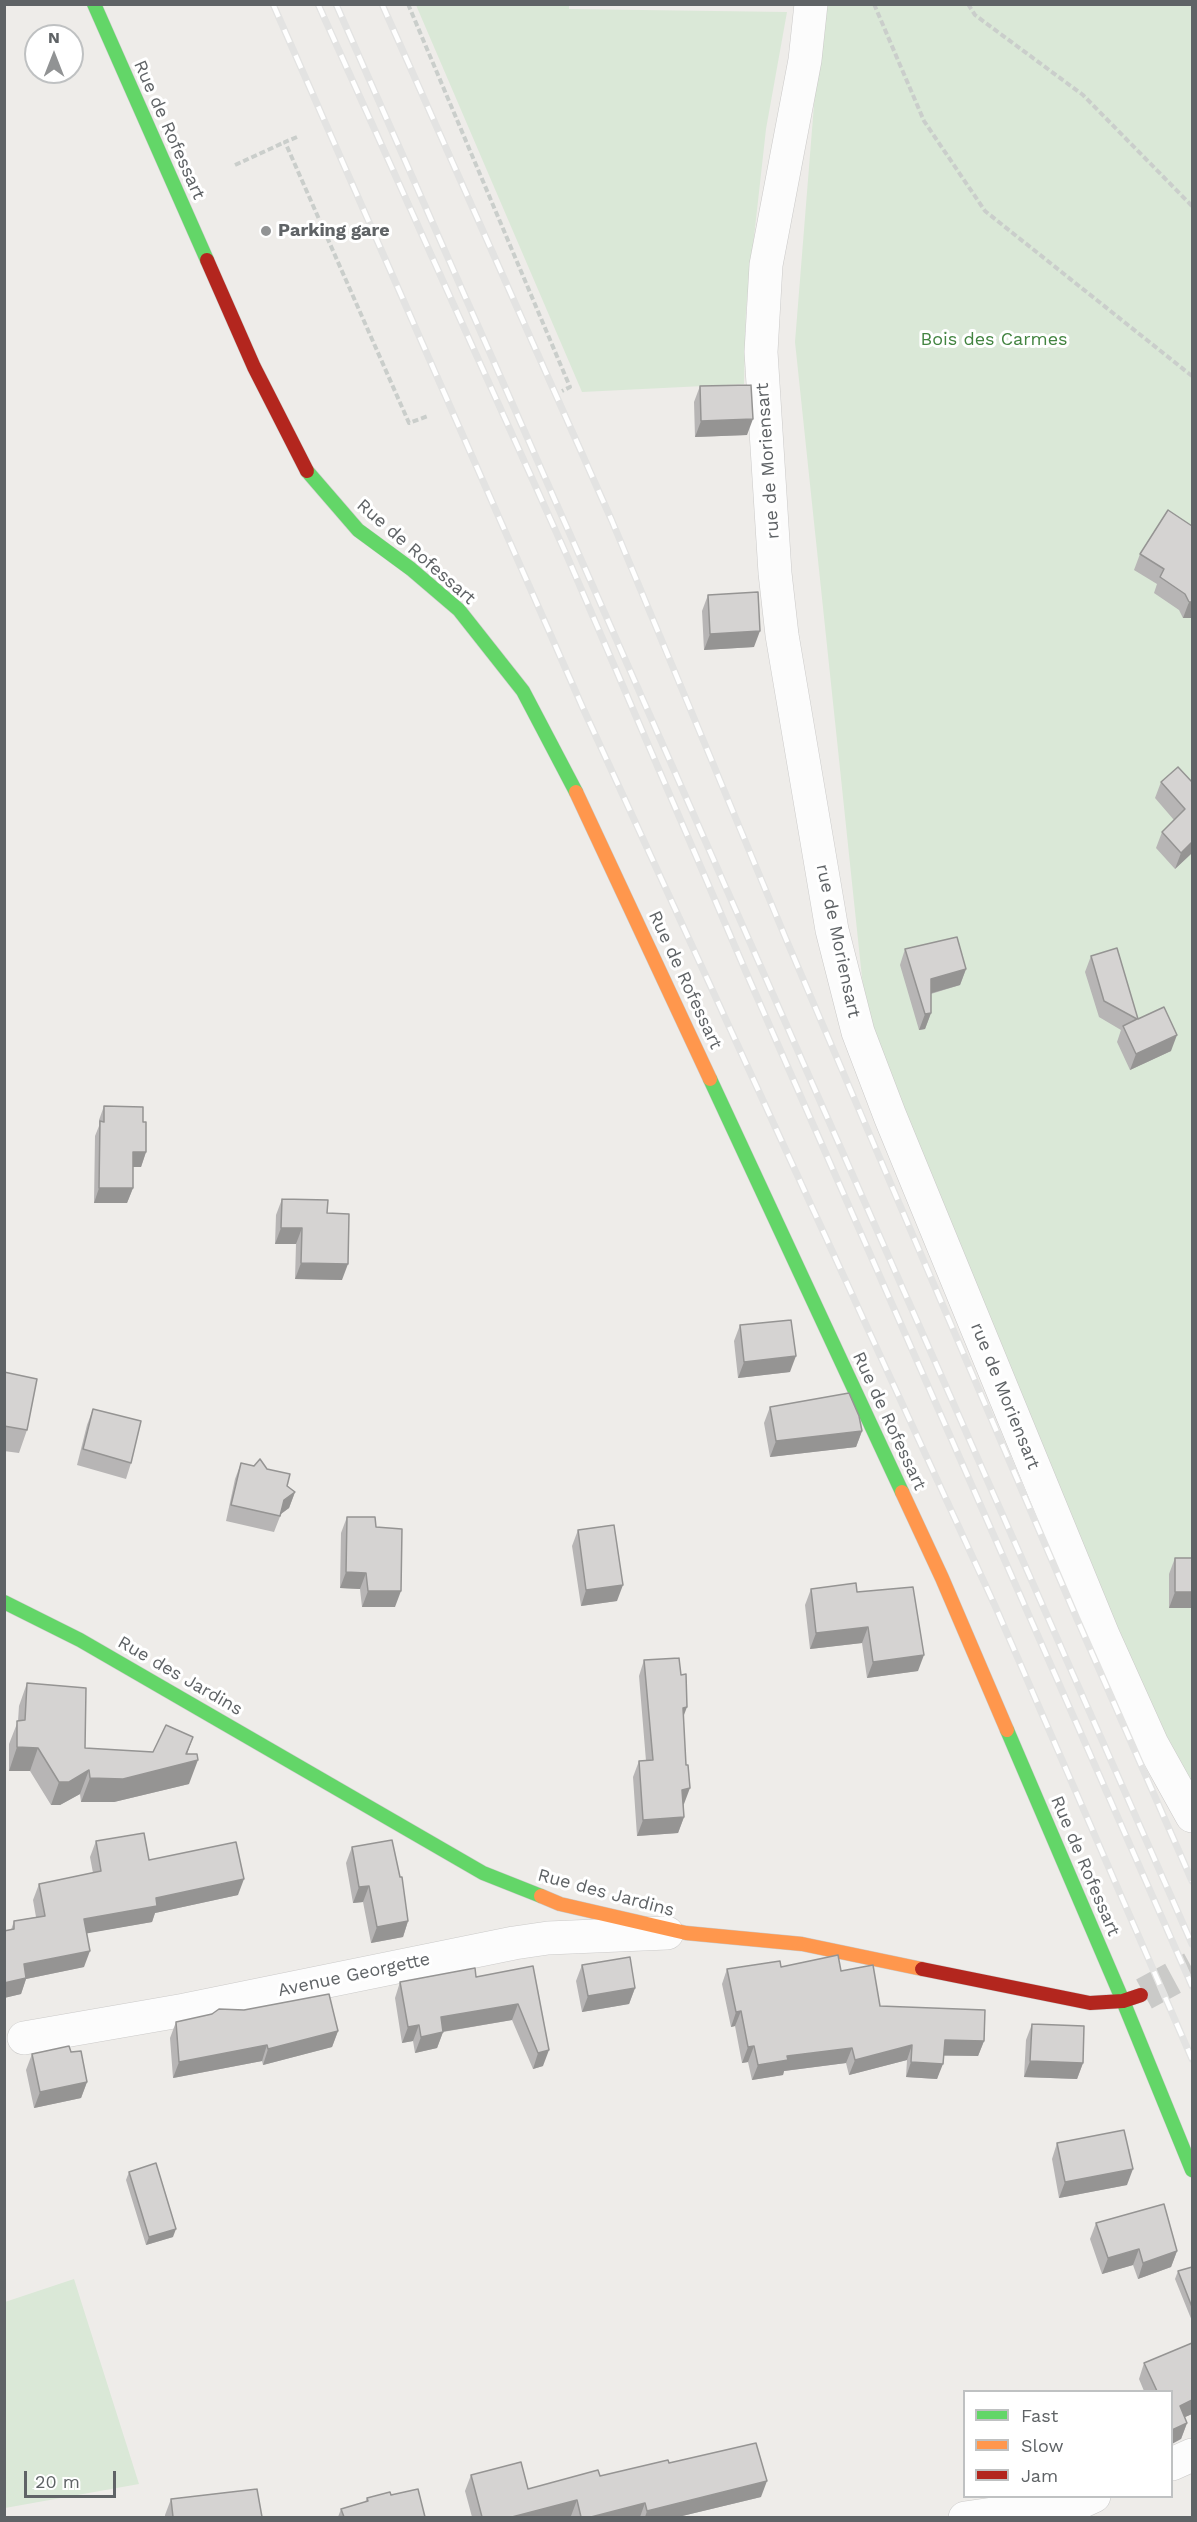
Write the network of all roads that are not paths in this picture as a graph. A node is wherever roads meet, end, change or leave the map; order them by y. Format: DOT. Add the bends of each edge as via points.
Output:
graph roads {
  1 [pos="94,4"];
  2 [pos="811,4"];
  3 [pos="4,1602"];
  4 [pos="1192,1816"];
  5 [pos="686,1933"];
  6 [pos="1144,1994"];
  7 [pos="1123,2001"];
  8 [pos="24,2038"];
  9 [pos="1192,2170"];
  10 [pos="1192,2455"];
  11 [pos="1173,2464"];
  12 [pos="1090,2498"];
  13 [pos="965,2517"];
  1 -- 7 [label="street, Rue de Rofessart" via="254,367 308,473 358,530 459,610 523,691 568,774 937,1567"];
  2 -- 4 [label="street, rue de Moriensart" via="805,60 766,265 761,352 782,635 832,930 858,1032 890,1116 1103,1635 1152,1744"];
  3 -- 5 [label="street, Rue des Jardins" via="90,1646 483,1873 561,1904"];
  5 -- 7 [label="street, Rue des Jardins" via="802,1944 1090,2003"];
  5 -- 8 [label="street, Avenue Georgette" via="548,1938 514,1943"];
  6 -- 7 [label="street, Rue des Jardins"];
  7 -- 9 [label="street, Rue de Rofessart"];
  10 -- 11 [label="street"];
  12 -- 13 [label="street"];
}
